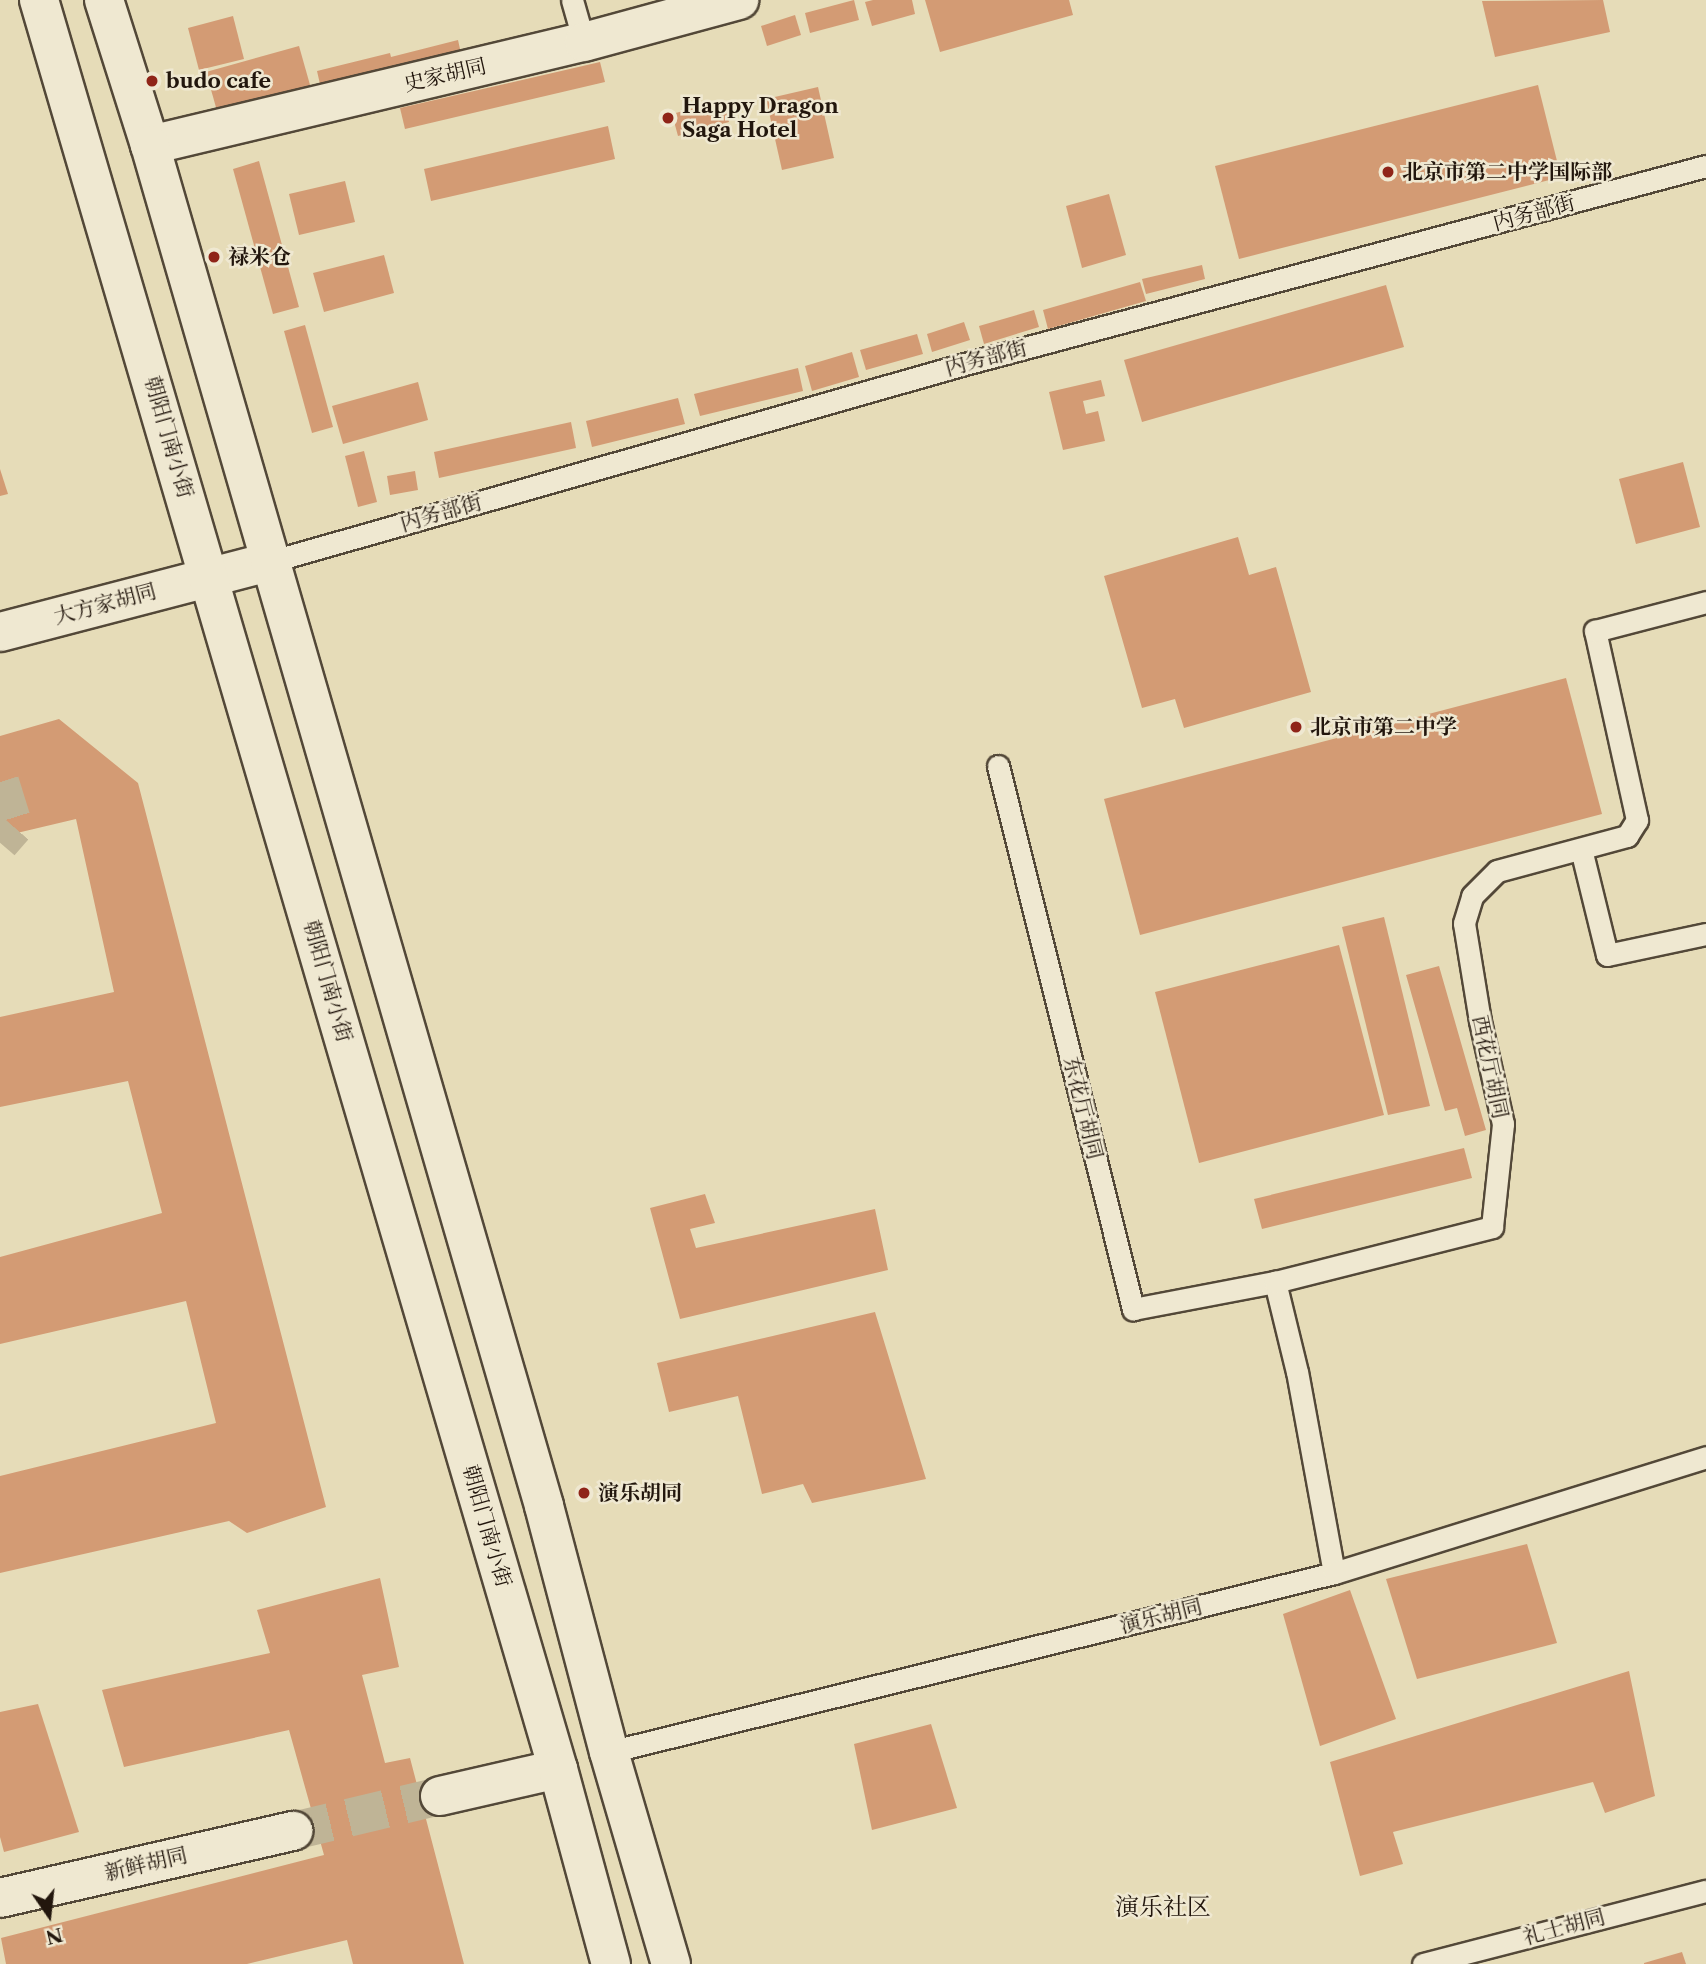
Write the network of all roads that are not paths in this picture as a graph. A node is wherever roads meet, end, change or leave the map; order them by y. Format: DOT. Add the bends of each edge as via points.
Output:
graph roads {
  1 [pos="39,0"];
  2 [pos="104,0"];
  3 [pos="572,0"];
  4 [pos="739,0"];
  5 [pos="584,43"];
  6 [pos="150,145"];
  7 [pos="1706,166"];
  8 [pos="270,562"];
  9 [pos="210,576"];
  10 [pos="1706,602"];
  11 [pos="0,632"];
  12 [pos="998,766"];
  13 [pos="1581,849"];
  14 [pos="1706,934"];
  15 [pos="1275,1282"];
  16 [pos="1706,1457"];
  17 [pos="1334,1573"];
  18 [pos="609,1752"];
  19 [pos="558,1769"];
  20 [pos="440,1796"];
  21 [pos="293,1831"];
  22 [pos="1706,1891"];
  23 [pos="0,1898"];
  24 [pos="611,1964"];
  25 [pos="671,1964"];
  26 [pos="1423,1964"];
  1 -- 9 [label="main road, 朝阳门南小街"];
  2 -- 6 [label="main road"];
  3 -- 5 [label="lane"];
  4 -- 5 [label="main road, 史家胡同"];
  5 -- 6 [label="main road, 史家胡同"];
  6 -- 8 [label="main road"];
  7 -- 8 [label="lane, 内务部街" via="961,365"];
  8 -- 9 [label="main road, 大方家胡同"];
  8 -- 18 [label="main road" via="544,1506"];
  9 -- 11 [label="main road, 大方家胡同"];
  9 -- 19 [label="main road, 朝阳门南小街"];
  10 -- 13 [label="lane, 西花厅胡同" via="1595,631 1637,820 1627,836"];
  12 -- 15 [label="lane, 东花厅胡同" via="1133,1308"];
  13 -- 14 [label="lane" via="1607,955"];
  13 -- 15 [label="lane, 西花厅胡同" via="1497,871 1472,897 1464,923 1503,1124 1492,1227"];
  15 -- 17 [label="lane" via="1297,1372"];
  16 -- 17 [label="lane, 演乐胡同"];
  17 -- 18 [label="lane, 演乐胡同"];
  18 -- 25 [label="main road"];
  19 -- 20 [label="main road"];
  19 -- 24 [label="main road, 朝阳门南小街"];
  21 -- 23 [label="main road, 新鲜胡同"];
  22 -- 26 [label="lane, 礼士胡同"];
}
